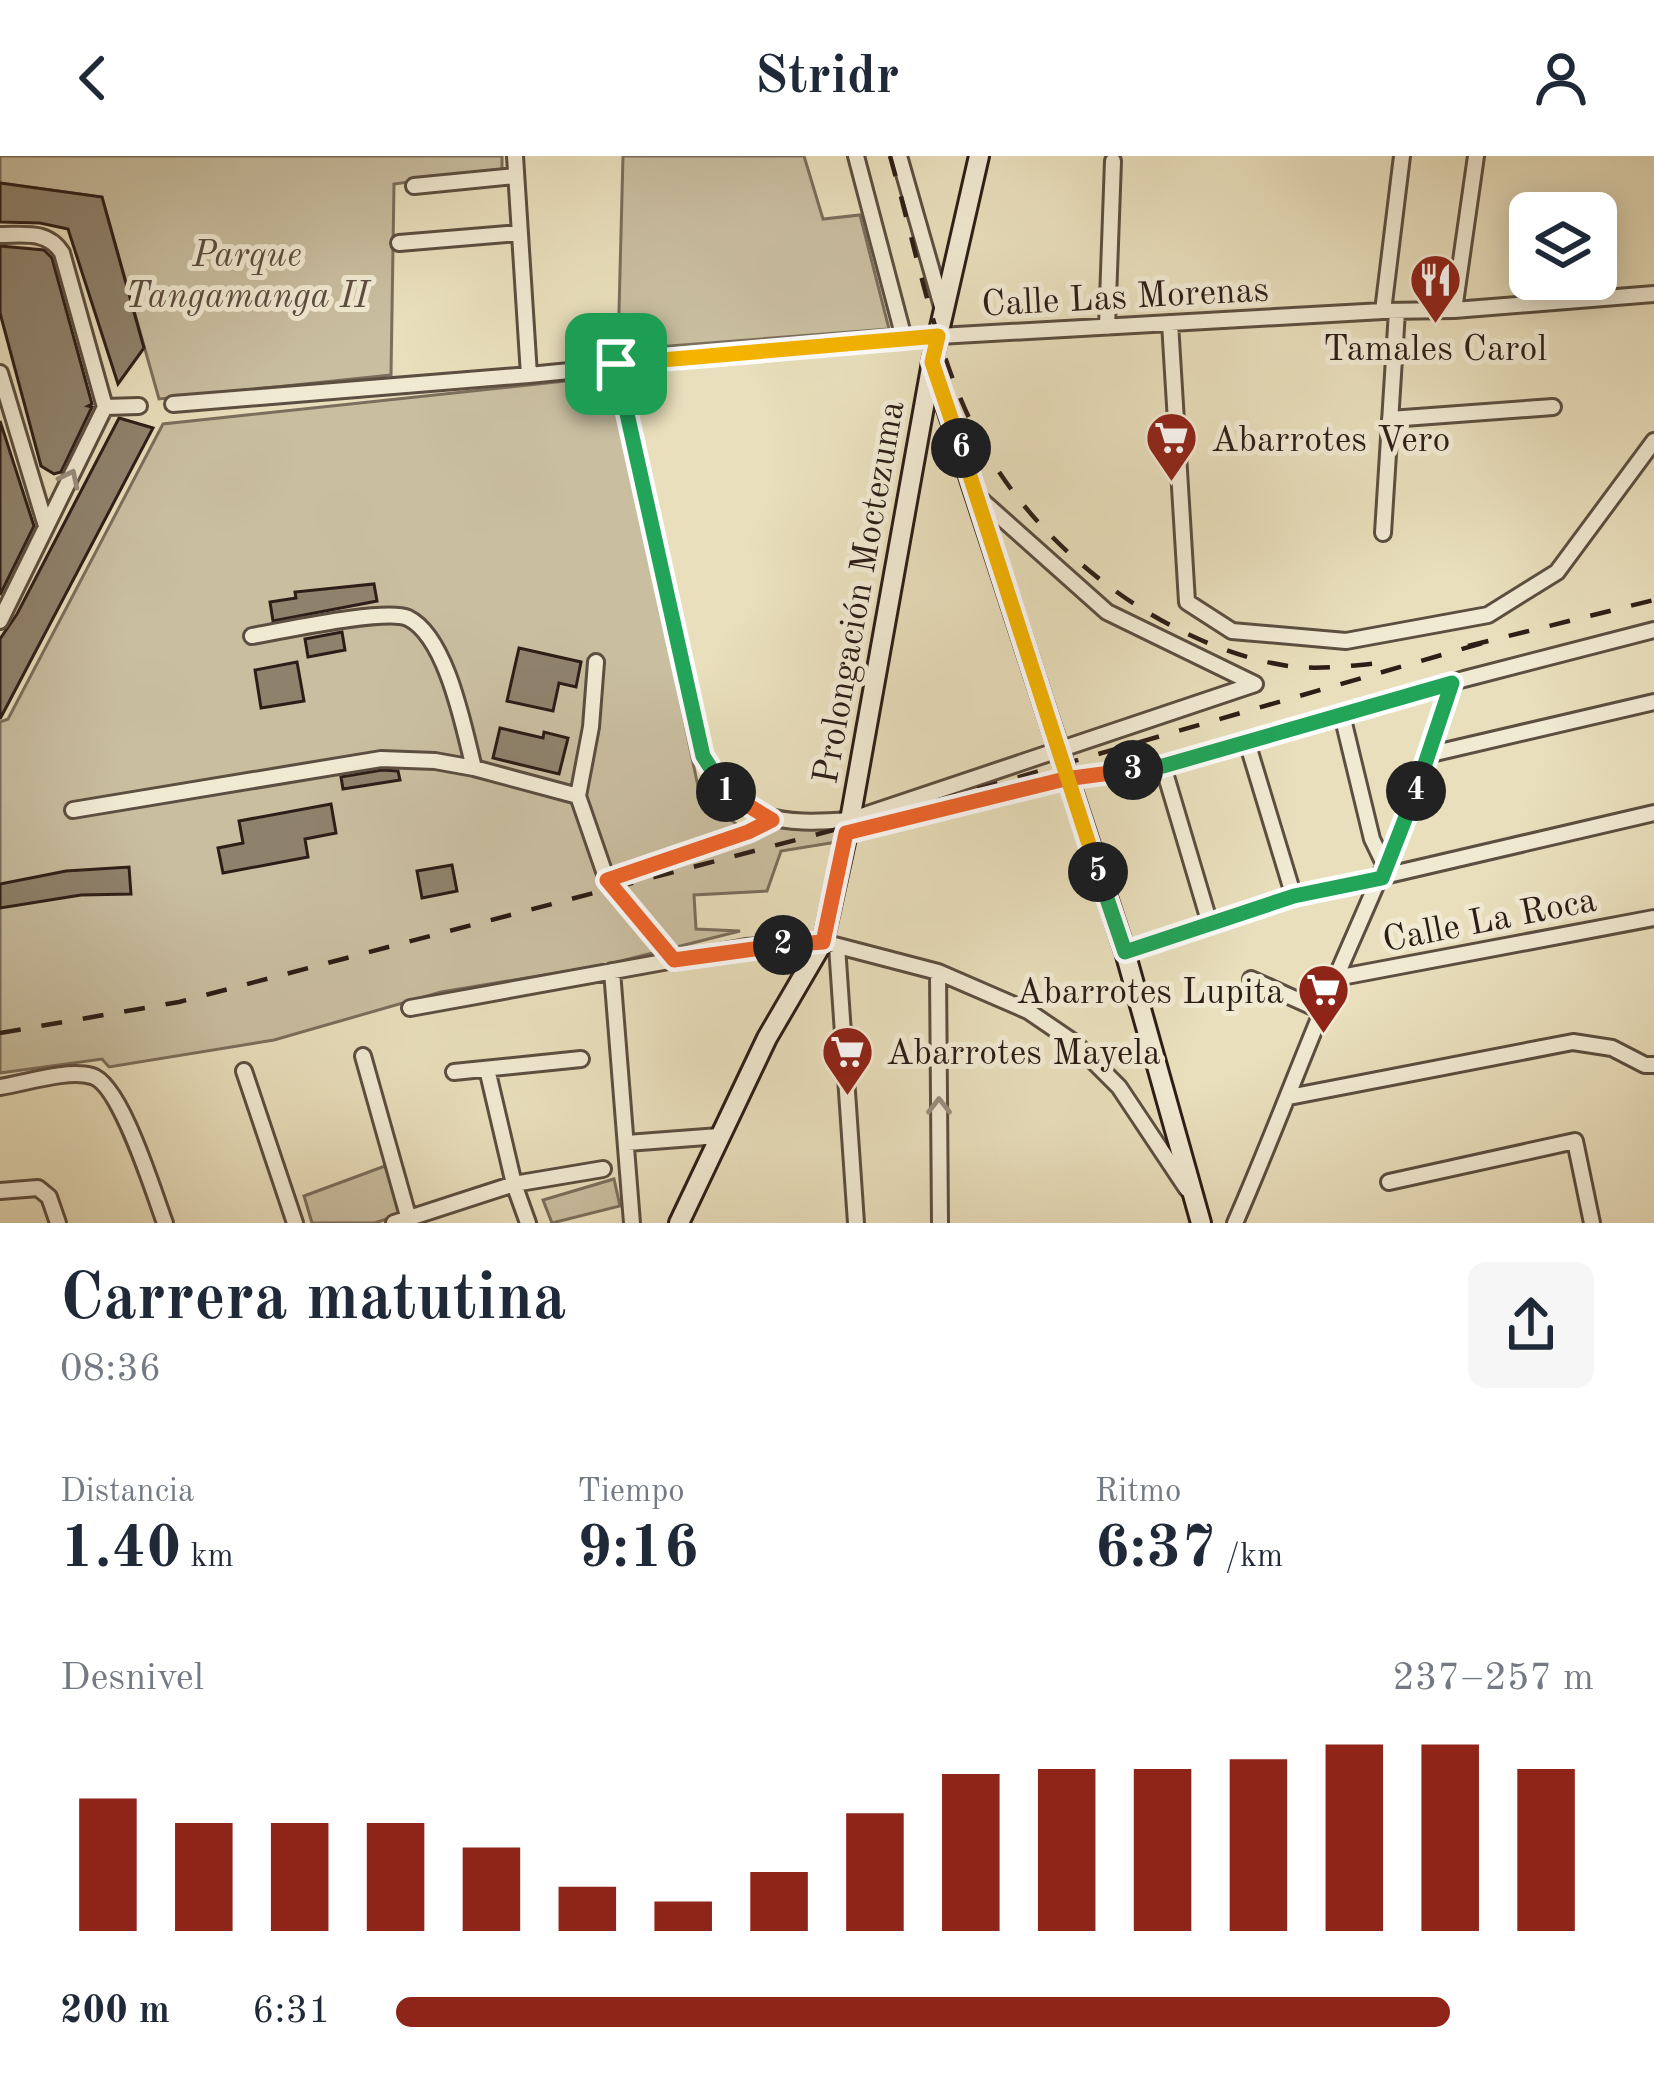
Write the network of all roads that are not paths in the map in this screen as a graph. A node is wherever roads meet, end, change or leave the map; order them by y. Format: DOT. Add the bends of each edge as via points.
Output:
graph roads {
  1 [pos="515,156"];
  2 [pos="856,156"];
  3 [pos="899,156"];
  4 [pos="979,156"];
  5 [pos="1402,156"];
  6 [pos="1476,156"];
  7 [pos="1113,161"];
  8 [pos="515,176"];
  9 [pos="414,186"];
  10 [pos="519,233"];
  11 [pos="0,235"];
  12 [pos="399,243"];
  13 [pos="1654,294"];
  14 [pos="943,310"];
  15 [pos="1454,310"];
  16 [pos="1390,311"];
  17 [pos="1169,323"];
  18 [pos="1107,327"];
  19 [pos="938,336"];
  20 [pos="904,338"];
  21 [pos="932,362"];
  22 [pos="616,364"];
  23 [pos="0,373"];
  24 [pos="529,375"];
  25 [pos="173,404"];
  26 [pos="139,406"];
  27 [pos="105,407"];
  28 [pos="1553,407"];
  29 [pos="1390,419"];
  30 [pos="1654,441"];
  31 [pos="978,497"];
  32 [pos="46,526"];
  33 [pos="1382,533"];
  34 [pos="0,621"];
  35 [pos="1654,631"];
  36 [pos="252,636"];
  37 [pos="596,662"];
  38 [pos="1452,683"];
  39 [pos="1654,702"];
  40 [pos="1342,715"];
  41 [pos="1247,742"];
  42 [pos="1056,750"];
  43 [pos="1431,754"];
  44 [pos="1163,766"];
  45 [pos="474,768"];
  46 [pos="1065,779"];
  47 [pos="578,796"];
  48 [pos="73,810"];
  49 [pos="1654,813"];
  50 [pos="772,820"];
  51 [pos="848,826"];
  52 [pos="1384,873"];
  53 [pos="607,880"];
  54 [pos="1294,896"];
  55 [pos="1654,918"];
  56 [pos="1210,924"];
  57 [pos="830,944"];
  58 [pos="1125,952"];
  59 [pos="674,960"];
  60 [pos="612,971"];
  61 [pos="938,972"];
  62 [pos="1336,978"];
  63 [pos="1251,979"];
  64 [pos="410,1008"];
  65 [pos="1324,1012"];
  66 [pos="363,1056"];
  67 [pos="581,1059"];
  68 [pos="1654,1065"];
  69 [pos="487,1069"];
  70 [pos="244,1071"];
  71 [pos="454,1072"];
  72 [pos="0,1087"];
  73 [pos="1289,1097"];
  74 [pos="719,1136"];
  75 [pos="627,1143"];
  76 [pos="603,1168"];
  77 [pos="1389,1182"];
  78 [pos="514,1184"];
  79 [pos="0,1191"];
  80 [pos="1199,1213"];
  81 [pos="404,1221"];
  82 [pos="58,1223"];
  83 [pos="165,1223"];
  84 [pos="295,1223"];
  85 [pos="528,1223"];
  86 [pos="632,1223"];
  87 [pos="679,1223"];
  88 [pos="856,1223"];
  89 [pos="940,1223"];
  90 [pos="1235,1223"];
  91 [pos="1592,1223"];
  1 -- 8 [label="street"];
  2 -- 20 [label="street"];
  3 -- 14 [label="street"];
  4 -- 14 [label="main road, Prolongación Moctezuma"];
  5 -- 16 [label="street"];
  6 -- 15 [label="street"];
  7 -- 18 [label="street"];
  8 -- 9 [label="street"];
  8 -- 10 [label="street"];
  10 -- 12 [label="street"];
  10 -- 24 [label="street"];
  11 -- 27 [label="street" via="40,236 62,253"];
  13 -- 15 [label="street, Calle Las Morenas"];
  14 -- 19 [label="main road, Prolongación Moctezuma"];
  15 -- 16 [label="street, Calle Las Morenas"];
  16 -- 17 [label="street, Calle Las Morenas"];
  16 -- 29 [label="street"];
  17 -- 18 [label="street, Calle Las Morenas"];
  17 -- 30 [label="street" via="1187,602 1232,631 1346,640 1488,615 1557,572"];
  18 -- 19 [label="street, Calle Las Morenas"];
  19 -- 20 [label="street, Calle Las Morenas"];
  19 -- 21 [label="main road, Prolongación Moctezuma"];
  20 -- 22 [label="street, Calle Las Morenas"];
  21 -- 31 [label="main road"];
  21 -- 51 [label="main road, Prolongación Moctezuma"];
  22 -- 24 [label="street, Calle Las Morenas"];
  22 -- 50 [label="street" via="703,756 719,787"];
  23 -- 32 [label="street"];
  24 -- 25 [label="street, Calle Las Morenas"];
  26 -- 27 [label="street"];
  32 -- 27 [label="street, one-way"];
  28 -- 29 [label="street"];
  29 -- 33 [label="street"];
  31 -- 42 [label="main road"];
  31 -- 42 [label="street" via="1107,612 1255,684"];
  32 -- 34 [label="street"];
  35 -- 38 [label="street"];
  36 -- 45 [label="street" via="406,617 427,634 452,685"];
  37 -- 47 [label="street"];
  38 -- 40 [label="street"];
  38 -- 43 [label="street"];
  39 -- 43 [label="street"];
  40 -- 41 [label="street"];
  40 -- 52 [label="street"];
  41 -- 44 [label="street"];
  41 -- 54 [label="street"];
  42 -- 46 [label="main road"];
  42 -- 51 [label="street"];
  43 -- 52 [label="street"];
  44 -- 46 [label="street"];
  44 -- 56 [label="street"];
  45 -- 47 [label="street"];
  45 -- 48 [label="street" via="381,759"];
  46 -- 51 [label="street"];
  46 -- 58 [label="main road"];
  47 -- 53 [label="street"];
  49 -- 52 [label="street"];
  50 -- 51 [label="street"];
  50 -- 53 [label="street"];
  51 -- 57 [label="main road, Prolongación Moctezuma"];
  52 -- 54 [label="street"];
  52 -- 62 [label="street"];
  53 -- 59 [label="street"];
  54 -- 56 [label="street"];
  55 -- 62 [label="street, Calle La Roca"];
  56 -- 58 [label="street"];
  57 -- 59 [label="street"];
  57 -- 61 [label="street"];
  57 -- 74 [label="main road, Prolongación Moctezuma" via="767,1038"];
  57 -- 88 [label="street"];
  58 -- 80 [label="main road"];
  59 -- 60 [label="street"];
  60 -- 64 [label="street"];
  60 -- 75 [label="street"];
  61 -- 80 [label="street" via="1028,1011 1075,1043 1119,1087"];
  89 -- 61 [label="street, one-way"];
  62 -- 65 [label="street"];
  63 -- 65 [label="street"];
  65 -- 73 [label="street"];
  66 -- 81 [label="street"];
  67 -- 69 [label="street"];
  68 -- 73 [label="street" via="1574,1042"];
  69 -- 71 [label="street"];
  69 -- 78 [label="street"];
  70 -- 84 [label="street"];
  72 -- 83 [label="street" via="86,1074 100,1079 119,1106"];
  73 -- 90 [label="street"];
  74 -- 75 [label="street"];
  74 -- 87 [label="main road, Prolongación Moctezuma"];
  75 -- 86 [label="street"];
  76 -- 78 [label="street"];
  77 -- 91 [label="street" via="1575,1141"];
  78 -- 81 [label="street"];
  78 -- 85 [label="street"];
  79 -- 82 [label="street" via="38,1188"];
}
